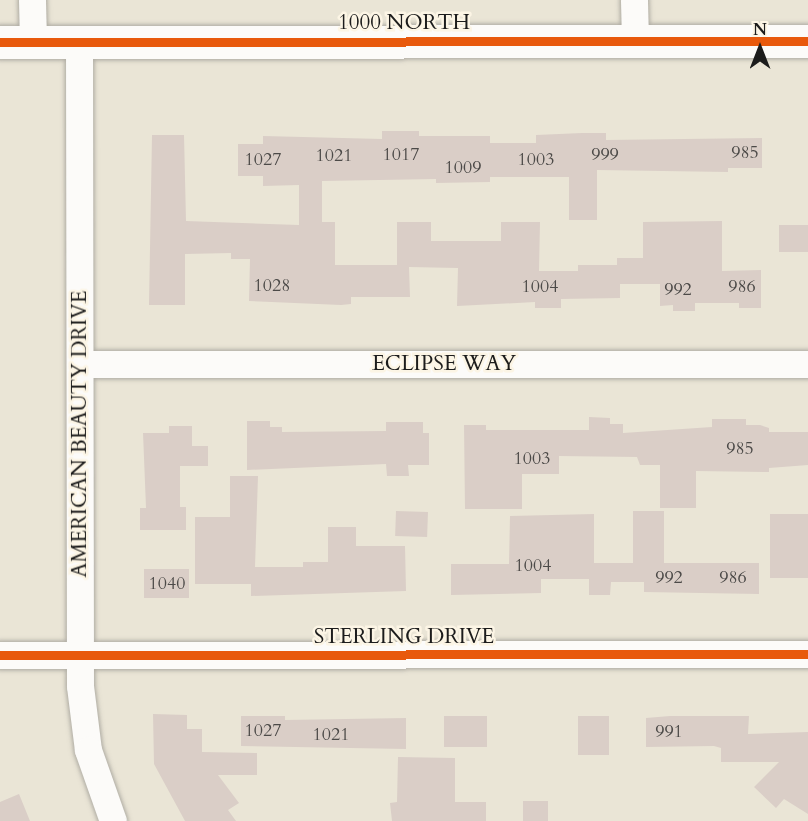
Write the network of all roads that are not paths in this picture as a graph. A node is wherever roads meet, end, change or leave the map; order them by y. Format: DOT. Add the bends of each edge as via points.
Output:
graph roads {
  1 [pos="32,0"];
  2 [pos="634,0"];
  3 [pos="635,41"];
  4 [pos="808,41"];
  5 [pos="0,42"];
  6 [pos="33,42"];
  7 [pos="79,42"];
  8 [pos="81,364"];
  9 [pos="808,364"];
  10 [pos="808,654"];
  11 [pos="0,655"];
  12 [pos="79,655"];
  13 [pos="113,821"];
  1 -- 6 [label="street"];
  2 -- 3 [label="street"];
  3 -- 4 [label="street, 1000 NORTH"];
  3 -- 7 [label="street, 1000 NORTH"];
  5 -- 6 [label="street, 1000 NORTH"];
  6 -- 7 [label="street, 1000 NORTH"];
  7 -- 8 [label="street, AMERICAN BEAUTY DRIVE"];
  8 -- 9 [label="street, ECLIPSE WAY"];
  8 -- 12 [label="street, AMERICAN BEAUTY DRIVE"];
  10 -- 12 [label="street, STERLING DRIVE"];
  11 -- 12 [label="street, STERLING DRIVE"];
  12 -- 13 [label="street, AMERICAN BEAUTY DRIVE" via="88,750"];
}
